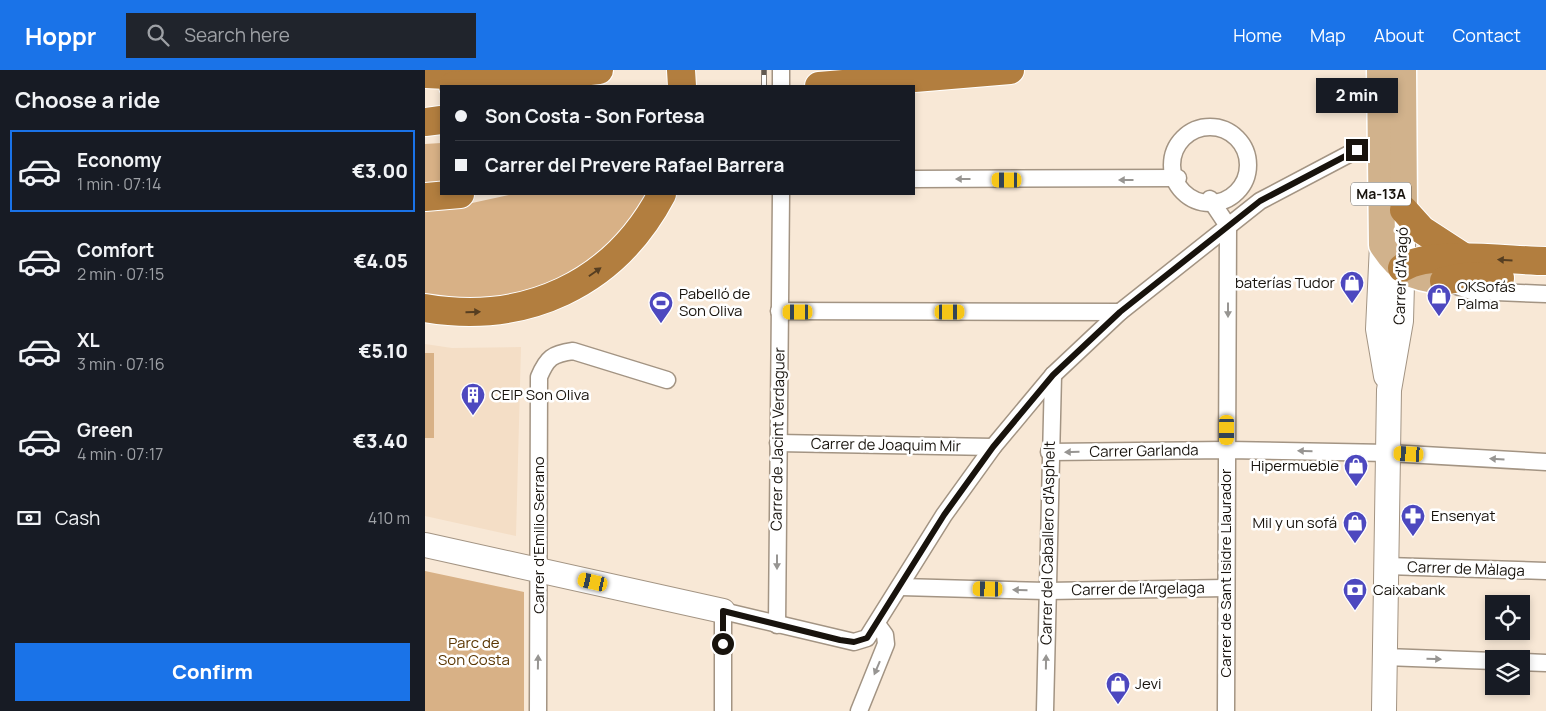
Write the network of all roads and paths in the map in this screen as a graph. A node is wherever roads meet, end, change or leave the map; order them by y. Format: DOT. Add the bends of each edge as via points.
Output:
graph roads {
  1 [pos="599,70"];
  2 [pos="681,70"];
  3 [pos="781,70"];
  4 [pos="1010,70"];
  5 [pos="1380,70"];
  6 [pos="1403,70"];
  7 [pos="425,74"];
  8 [pos="462,85"];
  9 [pos="682,85"];
  10 [pos="781,85"];
  11 [pos="835,85"];
  12 [pos="440,88"];
  13 [pos="425,90"];
  14 [pos="440,120"];
  15 [pos="425,122"];
  16 [pos="1381,143"];
  17 [pos="915,179"];
  18 [pos="1177,179"];
  19 [pos="448,195"];
  20 [pos="661,195"];
  21 [pos="781,195"];
  22 [pos="425,197"];
  23 [pos="1212,201"];
  24 [pos="1404,210"];
  25 [pos="1228,226"];
  26 [pos="1381,245"];
  27 [pos="1465,258"];
  28 [pos="1546,261"];
  29 [pos="1422,276"];
  30 [pos="1546,279"];
  31 [pos="1380,292"];
  32 [pos="1546,294"];
  33 [pos="425,308"];
  34 [pos="779,312"];
  35 [pos="1120,312"];
  36 [pos="1053,375"];
  37 [pos="667,380"];
  38 [pos="1389,390"];
  39 [pos="778,443"];
  40 [pos="993,447"];
  41 [pos="1227,450"];
  42 [pos="1049,452"];
  43 [pos="1388,453"];
  44 [pos="1546,462"];
  45 [pos="425,545"];
  46 [pos="1387,566"];
  47 [pos="539,570"];
  48 [pos="1546,571"];
  49 [pos="901,587"];
  50 [pos="1226,588"];
  51 [pos="1047,591"];
  52 [pos="723,611"];
  53 [pos="777,624"];
  54 [pos="877,624"];
  55 [pos="1385,657"];
  56 [pos="1485,661"];
  57 [pos="1530,662"];
  58 [pos="1546,663"];
  59 [pos="538,711"];
  60 [pos="723,711"];
  61 [pos="859,711"];
  62 [pos="1045,711"];
  63 [pos="1225,711"];
  64 [pos="1384,711"];
  1 -- 8 [label="highway"];
  2 -- 9 [label="highway"];
  3 -- 10 [label="street"];
  4 -- 11 [label="highway"];
  5 -- 16 [label="main road, Carrer d'Aragó / Ma-13A"];
  6 -- 24 [label="main road, Carrer d'Aragó"];
  7 -- 8 [label="highway" via="447,75"];
  12 -- 13 [label="highway"];
  14 -- 15 [label="highway"];
  16 -- 25 [label="street" via="1351,153 1260,201"];
  16 -- 26 [label="main road, Carrer d'Aragó / Ma-13A"];
  18 -- 17 [label="street, one-way"];
  18 -- 23 [label="street" via="1181,190 1190,198 1201,203"];
  18 -- 23 [label="street" via="1172,168 1173,156 1185,136 1207,127 1230,132 1247,152 1246,180 1227,200"];
  19 -- 22 [label="highway"];
  33 -- 20 [label="highway, one-way" via="473,313 527,305 553,297 577,285 620,252 638,233"];
  21 -- 34 [label="street, Carrer de Jacint Verdaguer"];
  23 -- 25 [label="street"];
  24 -- 27 [label="highway" via="1422,230"];
  24 -- 29 [label="main road, Carrer d'Aragó"];
  25 -- 35 [label="street"];
  25 -- 41 [label="street, Carrer de Sant Isidre Llaurador, one-way"];
  26 -- 29 [label="main road"];
  26 -- 31 [label="main road, Carrer d'Aragó"];
  28 -- 27 [label="highway, one-way"];
  27 -- 29 [label="highway" via="1414,261"];
  29 -- 30 [label="highway"];
  29 -- 31 [label="main road"];
  29 -- 32 [label="street" via="1471,291"];
  29 -- 38 [label="main road, Carrer d'Aragó" via="1402,300"];
  31 -- 38 [label="main road, Carrer d'Aragó" via="1378,329"];
  34 -- 35 [label="street"];
  34 -- 39 [label="street, Carrer de Jacint Verdaguer"];
  35 -- 36 [label="street"];
  36 -- 40 [label="street"];
  36 -- 42 [label="street, Carrer del Caballero d'Asphelt"];
  37 -- 47 [label="street, Carrer d'Emilio Serrano" via="573,351 560,353 546,361 539,377"];
  38 -- 43 [label="main road, Carrer d'Aragó"];
  39 -- 40 [label="street, Carrer de Joaquim Mir"];
  39 -- 53 [label="street, Carrer de Jacint Verdaguer, one-way"];
  40 -- 49 [label="street" via="944,515"];
  41 -- 42 [label="street, Carrer Garlanda, one-way"];
  43 -- 41 [label="street, Carrer Garlanda, one-way"];
  41 -- 50 [label="street, Carrer de Sant Isidre Llaurador"];
  42 -- 51 [label="street, Carrer del Caballero d'Asphelt"];
  44 -- 43 [label="street, Carrer Garlanda, one-way"];
  43 -- 46 [label="main road, Carrer d'Aragó"];
  45 -- 47 [label="main road"];
  46 -- 48 [label="street, Carrer de Màlaga"];
  46 -- 55 [label="main road, Carrer d'Aragó"];
  47 -- 52 [label="main road"];
  59 -- 47 [label="street, Carrer d'Emilio Serrano, one-way"];
  51 -- 49 [label="street, Carrer de l'Argelaga, one-way"];
  49 -- 54 [label="street"];
  50 -- 51 [label="street, Carrer de l'Argelaga"];
  50 -- 63 [label="street, Carrer de Sant Isidre Llaurador"];
  62 -- 51 [label="street, Carrer del Caballero d'Asphelt, one-way"];
  52 -- 53 [label="street"];
  52 -- 60 [label="street"];
  53 -- 54 [label="street" via="854,642 867,638"];
  54 -- 61 [label="street, one-way" via="885,635 886,644"];
  55 -- 56 [label="street, one-way"];
  55 -- 64 [label="main road, Carrer d'Aragó"];
  57 -- 58 [label="street"];
}
